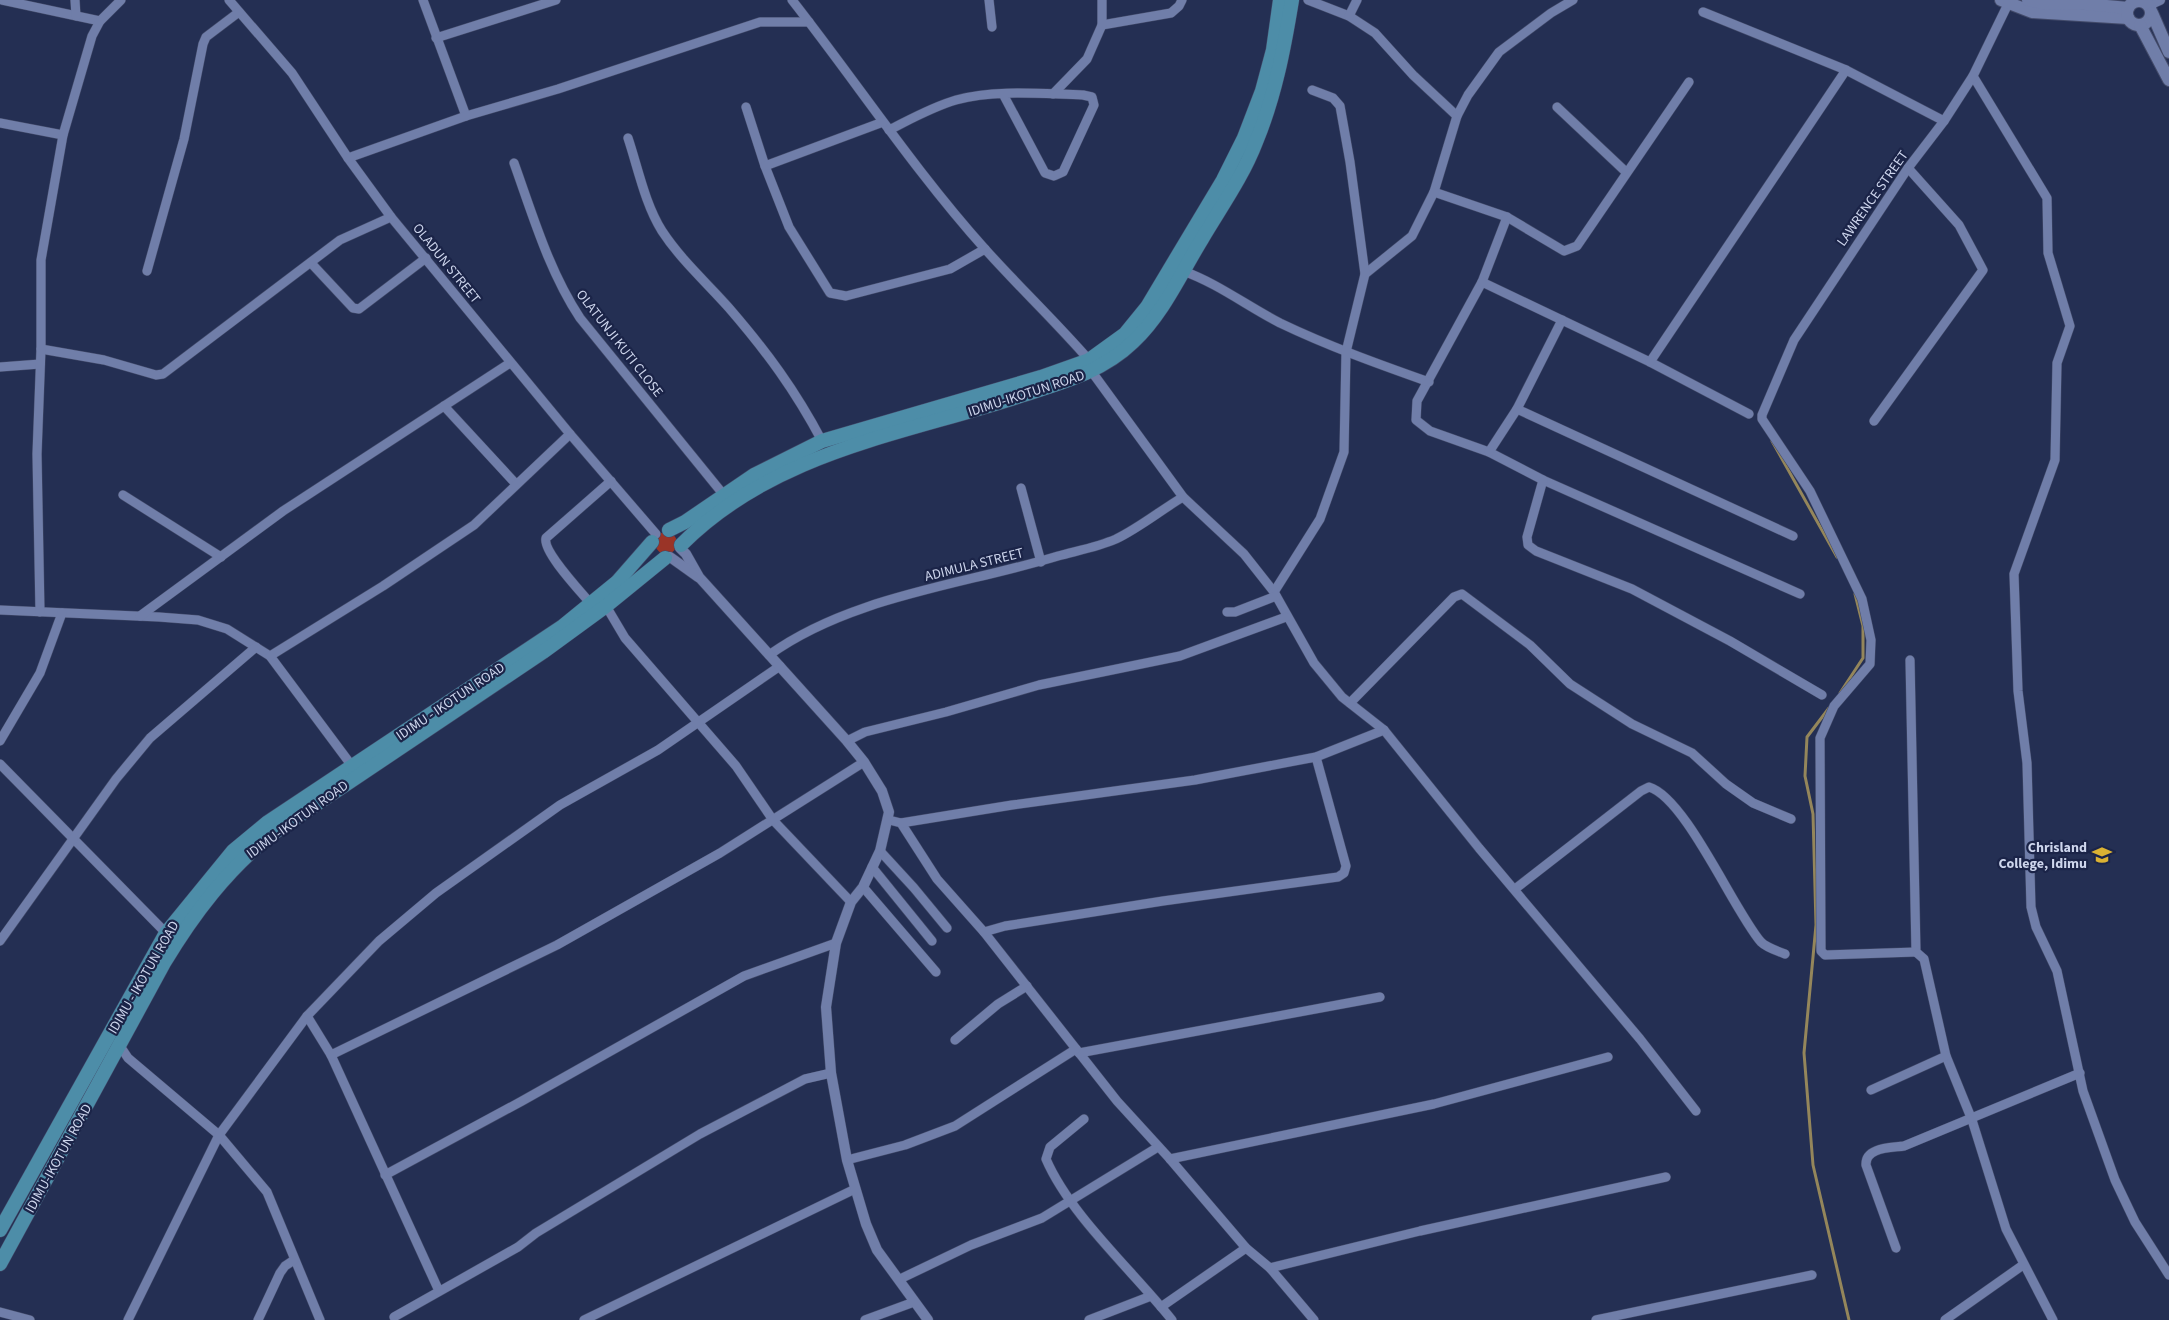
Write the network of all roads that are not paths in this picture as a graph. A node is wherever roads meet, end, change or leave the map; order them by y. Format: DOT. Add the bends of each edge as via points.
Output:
graph roads {
  1 [pos="2,0"];
  2 [pos="75,0"];
  3 [pos="121,0"];
  4 [pos="229,0"];
  5 [pos="423,0"];
  6 [pos="556,0"];
  7 [pos="792,0"];
  8 [pos="989,0"];
  9 [pos="1102,0"];
  10 [pos="1182,0"];
  11 [pos="1280,0"];
  12 [pos="1292,0"];
  13 [pos="1308,0"];
  14 [pos="1358,0"];
  15 [pos="1573,0"];
  16 [pos="2028,0"];
  17 [pos="2004,2"];
  18 [pos="2153,6"];
  19 [pos="2126,8"];
  20 [pos="239,12"];
  21 [pos="1703,12"];
  22 [pos="76,16"];
  23 [pos="1349,16"];
  24 [pos="100,21"];
  25 [pos="809,22"];
  26 [pos="1102,25"];
  27 [pos="2140,25"];
  28 [pos="992,27"];
  29 [pos="436,38"];
  30 [pos="2169,52"];
  31 [pos="1846,70"];
  32 [pos="1973,76"];
  33 [pos="2169,80"];
  34 [pos="1689,82"];
  35 [pos="1312,90"];
  36 [pos="1003,94"];
  37 [pos="1053,94"];
  38 [pos="1557,106"];
  39 [pos="746,107"];
  40 [pos="466,116"];
  41 [pos="1457,116"];
  42 [pos="1944,120"];
  43 [pos="883,122"];
  44 [pos="0,123"];
  45 [pos="889,130"];
  46 [pos="63,136"];
  47 [pos="628,138"];
  48 [pos="348,158"];
  49 [pos="514,163"];
  50 [pos="765,166"];
  51 [pos="1908,168"];
  52 [pos="1626,172"];
  53 [pos="1434,192"];
  54 [pos="391,217"];
  55 [pos="1507,217"];
  56 [pos="985,249"];
  57 [pos="426,258"];
  58 [pos="310,263"];
  59 [pos="146,271"];
  60 [pos="1182,271"];
  61 [pos="1365,274"];
  62 [pos="1482,282"];
  63 [pos="1562,320"];
  64 [pos="41,349"];
  65 [pos="1346,352"];
  66 [pos="510,362"];
  67 [pos="1650,362"];
  68 [pos="40,364"];
  69 [pos="1091,366"];
  70 [pos="0,367"];
  71 [pos="1429,382"];
  72 [pos="444,406"];
  73 [pos="1517,409"];
  74 [pos="1749,414"];
  75 [pos="1874,421"];
  76 [pos="570,434"];
  77 [pos="822,442"];
  78 [pos="1489,452"];
  79 [pos="1543,480"];
  80 [pos="611,482"];
  81 [pos="516,484"];
  82 [pos="1021,488"];
  83 [pos="723,494"];
  84 [pos="123,495"];
  85 [pos="1183,497"];
  86 [pos="659,535"];
  87 [pos="1793,536"];
  88 [pos="674,552"];
  89 [pos="221,557"];
  90 [pos="1041,562"];
  91 [pos="1275,594"];
  92 [pos="1800,594"];
  93 [pos="591,604"];
  94 [pos="606,606"];
  95 [pos="0,610"];
  96 [pos="40,612"];
  97 [pos="1227,612"];
  98 [pos="62,613"];
  99 [pos="140,616"];
  100 [pos="1286,616"];
  101 [pos="256,647"];
  102 [pos="769,655"];
  103 [pos="270,656"];
  104 [pos="1910,660"];
  105 [pos="780,666"];
  106 [pos="1822,695"];
  107 [pos="1350,703"];
  108 [pos="698,722"];
  109 [pos="1384,730"];
  110 [pos="847,740"];
  111 [pos="0,741"];
  112 [pos="1316,757"];
  113 [pos="864,762"];
  114 [pos="0,764"];
  115 [pos="352,766"];
  116 [pos="1791,819"];
  117 [pos="773,820"];
  118 [pos="889,820"];
  119 [pos="902,823"];
  120 [pos="73,840"];
  121 [pos="880,852"];
  122 [pos="872,867"];
  123 [pos="863,887"];
  124 [pos="1515,889"];
  125 [pos="851,902"];
  126 [pos="947,928"];
  127 [pos="166,932"];
  128 [pos="984,932"];
  129 [pos="0,941"];
  130 [pos="932,941"];
  131 [pos="836,943"];
  132 [pos="1916,952"];
  133 [pos="1785,954"];
  134 [pos="936,972"];
  135 [pos="1027,986"];
  136 [pos="1380,997"];
  137 [pos="307,1016"];
  138 [pos="109,1035"];
  139 [pos="955,1040"];
  140 [pos="121,1045"];
  141 [pos="1077,1051"];
  142 [pos="331,1055"];
  143 [pos="1608,1056"];
  144 [pos="1946,1056"];
  145 [pos="831,1073"];
  146 [pos="2080,1073"];
  147 [pos="1871,1090"];
  148 [pos="1696,1111"];
  149 [pos="1084,1119"];
  150 [pos="1972,1120"];
  151 [pos="219,1136"];
  152 [pos="1158,1147"];
  153 [pos="1170,1159"];
  154 [pos="847,1160"];
  155 [pos="385,1175"];
  156 [pos="1666,1177"];
  157 [pos="855,1188"];
  158 [pos="1070,1201"];
  159 [pos="0,1230"];
  160 [pos="1246,1248"];
  161 [pos="1896,1248"];
  162 [pos="294,1260"];
  163 [pos="0,1264"];
  164 [pos="2023,1266"];
  165 [pos="1270,1268"];
  166 [pos="1812,1275"];
  167 [pos="2169,1275"];
  168 [pos="900,1279"];
  169 [pos="439,1291"];
  170 [pos="1152,1296"];
  171 [pos="914,1302"];
  172 [pos="1162,1307"];
  173 [pos="0,1312"];
  174 [pos="394,1317"];
  175 [pos="30,1320"];
  176 [pos="128,1320"];
  177 [pos="258,1320"];
  178 [pos="320,1320"];
  179 [pos="584,1320"];
  180 [pos="865,1320"];
  181 [pos="928,1320"];
  182 [pos="1089,1320"];
  183 [pos="1172,1320"];
  184 [pos="1314,1320"];
  185 [pos="1596,1320"];
  186 [pos="1945,1320"];
  187 [pos="2052,1320"];
  1 -- 22 [label="street"];
  2 -- 22 [label="street"];
  3 -- 24 [label="street"];
  4 -- 20 [label="street, OLADUN STREET"];
  5 -- 29 [label="street"];
  6 -- 29 [label="street"];
  7 -- 25 [label="street"];
  8 -- 28 [label="street"];
  9 -- 26 [label="street"];
  10 -- 26 [label="street" via="1171,13"];
  11 -- 69 [label="main road, IDIMU-IKOTUN ROAD" via="1273,50 1262,91 1223,180 1148,307"];
  12 -- 60 [label="main road, IDIMU-IKOTUN ROAD" via="1278,76 1256,143"];
  13 -- 23 [label="street"];
  14 -- 23 [label="street"];
  15 -- 41 [label="street" via="1499,52"];
  16 -- 19 [label="main road" via="2045,4"];
  17 -- 19 [label="main road" via="2053,15"];
  17 -- 32 [label="street, LAWRENCE STREET"];
  18 -- 19 [label="main road" via="2139,0"];
  18 -- 27 [label="main road" via="2148,21"];
  18 -- 30 [label="main road"];
  19 -- 27 [label="main road" via="2133,23"];
  20 -- 48 [label="street, OLADUN STREET" via="292,73"];
  20 -- 59 [label="street" via="206,37 202,44 184,139"];
  21 -- 31 [label="street"];
  22 -- 24 [label="street"];
  23 -- 41 [label="street" via="1375,33"];
  24 -- 46 [label="street" via="92,36"];
  25 -- 40 [label="street" via="760,22"];
  25 -- 43 [label="street"];
  26 -- 37 [label="street" via="1087,59"];
  27 -- 33 [label="main road"];
  29 -- 40 [label="street"];
  31 -- 42 [label="street"];
  31 -- 67 [label="street"];
  32 -- 42 [label="street, LAWRENCE STREET"];
  32 -- 146 [label="street" via="2047,198 2048,253 2070,326 2057,363 2055,460 2014,574 2018,691 2027,763 2031,907 2036,927 2057,971"];
  34 -- 52 [label="street"];
  35 -- 61 [label="street" via="1333,98 1340,106"];
  36 -- 37 [label="street"];
  36 -- 37 [label="street" via="1045,173 1054,176 1063,172 1094,105 1092,97"];
  36 -- 45 [label="street" via="956,100"];
  38 -- 52 [label="street"];
  39 -- 50 [label="street"];
  40 -- 48 [label="street"];
  41 -- 53 [label="street"];
  42 -- 51 [label="street, LAWRENCE STREET"];
  43 -- 45 [label="street"];
  43 -- 50 [label="street"];
  44 -- 46 [label="street"];
  45 -- 56 [label="street"];
  46 -- 64 [label="street" via="41,260"];
  47 -- 77 [label="street" via="661,228 684,261 774,361 801,401"];
  48 -- 54 [label="street, OLADUN STREET"];
  49 -- 83 [label="street, OLATUNJI KUTI CLOSE" via="556,279 568,300"];
  50 -- 56 [label="street" via="789,227 830,293 846,296 950,269"];
  51 -- 75 [label="street" via="1958,225 1983,270"];
  51 -- 132 [label="street, LAWRENCE STREET" via="1794,340 1762,419 1810,491 1862,599 1872,640 1870,664 1834,706 1820,738 1821,951 1825,954"];
  52 -- 55 [label="street" via="1572,249 1564,251"];
  53 -- 55 [label="street"];
  53 -- 61 [label="street" via="1412,236"];
  54 -- 57 [label="street, OLADUN STREET"];
  54 -- 58 [label="street" via="349,235"];
  55 -- 62 [label="street"];
  56 -- 69 [label="street"];
  57 -- 58 [label="street" via="359,309 353,308"];
  57 -- 66 [label="street, OLADUN STREET"];
  58 -- 64 [label="street" via="163,374"];
  60 -- 65 [label="street" via="1279,322"];
  60 -- 69 [label="main road, IDIMU-IKOTUN ROAD" via="1157,313 1134,342"];
  61 -- 65 [label="street"];
  62 -- 63 [label="street"];
  62 -- 71 [label="street"];
  63 -- 67 [label="street"];
  63 -- 73 [label="street"];
  64 -- 68 [label="street"];
  65 -- 71 [label="street"];
  65 -- 91 [label="street" via="1344,452 1320,519"];
  66 -- 72 [label="street"];
  66 -- 76 [label="street, OLADUN STREET"];
  67 -- 74 [label="street"];
  68 -- 70 [label="street"];
  68 -- 96 [label="street" via="36,454"];
  69 -- 77 [label="main road, IDIMU-IKOTUN ROAD" via="1041,377"];
  69 -- 85 [label="street"];
  69 -- 88 [label="main road, IDIMU-IKOTUN ROAD" via="968,413 822,455 758,486 694,531"];
  71 -- 78 [label="street" via="1416,401 1416,420 1430,431"];
  72 -- 81 [label="street"];
  72 -- 89 [label="street" via="283,511"];
  73 -- 78 [label="street"];
  73 -- 87 [label="street"];
  76 -- 80 [label="street, OLADUN STREET"];
  76 -- 81 [label="street"];
  77 -- 83 [label="main road, IDIMU-IKOTUN ROAD" via="761,471"];
  78 -- 79 [label="street"];
  79 -- 92 [label="street"];
  79 -- 106 [label="street" via="1527,537 1528,545 1632,589"];
  80 -- 86 [label="street, OLADUN STREET"];
  80 -- 93 [label="street" via="545,542"];
  81 -- 103 [label="street" via="474,525"];
  82 -- 90 [label="street"];
  83 -- 86 [label="main road, IDIMU-IKOTUN ROAD" via="685,522"];
  84 -- 89 [label="street"];
  85 -- 90 [label="street, ADIMULA STREET" via="1116,539"];
  85 -- 91 [label="street" via="1244,554"];
  86 -- 88 [label="main road" via="657,554"];
  86 -- 88 [label="main road" via="679,536"];
  86 -- 93 [label="main road, IDIMU-IKOTUN ROAD" via="617,582"];
  88 -- 94 [label="main road, IDIMU-IKOTUN ROAD"];
  88 -- 102 [label="street"];
  89 -- 99 [label="street"];
  90 -- 102 [label="street, ADIMULA STREET" via="900,597 828,621 794,636"];
  91 -- 97 [label="street" via="1235,612"];
  91 -- 100 [label="street"];
  93 -- 115 [label="main road, IDIMU - IKOTUN ROAD" via="563,626"];
  94 -- 108 [label="street" via="625,638"];
  94 -- 140 [label="main road, IDIMU-IKOTUN ROAD" via="272,834 249,853 209,895 187,926"];
  95 -- 96 [label="street"];
  96 -- 98 [label="street"];
  98 -- 99 [label="street"];
  98 -- 111 [label="street" via="40,672"];
  99 -- 101 [label="street" via="212,623"];
  100 -- 107 [label="street" via="1314,663"];
  100 -- 110 [label="street" via="1180,656 1039,685 865,732"];
  101 -- 103 [label="street"];
  101 -- 120 [label="street" via="150,738"];
  102 -- 105 [label="street"];
  103 -- 115 [label="street"];
  104 -- 132 [label="street"];
  105 -- 108 [label="street"];
  105 -- 110 [label="street"];
  107 -- 109 [label="street"];
  107 -- 116 [label="street" via="1454,597 1462,594 1530,645 1570,684 1632,724 1692,753 1753,803"];
  108 -- 117 [label="street" via="736,766"];
  108 -- 137 [label="street" via="637,763 560,805 436,893 394,927"];
  109 -- 112 [label="street"];
  109 -- 124 [label="street"];
  110 -- 113 [label="street"];
  112 -- 119 [label="street" via="1195,780"];
  112 -- 128 [label="street" via="1346,866 1338,878 1154,902"];
  113 -- 117 [label="street"];
  113 -- 118 [label="street" via="887,803"];
  114 -- 120 [label="street"];
  115 -- 127 [label="main road, IDIMU - IKOTUN ROAD" via="242,842"];
  117 -- 125 [label="street"];
  117 -- 142 [label="street" via="557,945"];
  118 -- 119 [label="street"];
  118 -- 121 [label="street"];
  119 -- 128 [label="street" via="937,879"];
  120 -- 127 [label="street"];
  120 -- 129 [label="street"];
  121 -- 122 [label="street"];
  121 -- 126 [label="street"];
  122 -- 123 [label="street"];
  122 -- 130 [label="street"];
  123 -- 125 [label="street"];
  123 -- 134 [label="street"];
  124 -- 133 [label="street" via="1649,787 1662,794 1689,827 1762,943"];
  124 -- 148 [label="street"];
  125 -- 131 [label="street"];
  127 -- 138 [label="main road, IDIMU - IKOTUN ROAD"];
  128 -- 135 [label="street"];
  131 -- 145 [label="street" via="826,1007"];
  131 -- 155 [label="street" via="744,976 522,1102"];
  132 -- 144 [label="street" via="1923,956 1925,962"];
  135 -- 139 [label="street" via="998,1004"];
  135 -- 141 [label="street"];
  136 -- 141 [label="street"];
  137 -- 142 [label="street"];
  137 -- 151 [label="street"];
  138 -- 140 [label="street"];
  138 -- 159 [label="main road, IDIMU - IKOTUN ROAD"];
  140 -- 151 [label="street" via="128,1058"];
  140 -- 163 [label="main road, IDIMU-IKOTUN ROAD"];
  141 -- 152 [label="street"];
  141 -- 154 [label="street" via="955,1126 904,1145"];
  142 -- 155 [label="street"];
  143 -- 153 [label="street" via="1434,1104"];
  144 -- 147 [label="street"];
  144 -- 150 [label="street"];
  145 -- 154 [label="street"];
  145 -- 169 [label="street" via="805,1079 700,1134 518,1247"];
  146 -- 150 [label="street" via="2007,1101"];
  146 -- 167 [label="street" via="2083,1091 2115,1180 2135,1222"];
  149 -- 158 [label="street" via="1050,1147 1046,1159"];
  150 -- 161 [label="street" via="1904,1146 1873,1151 1867,1157 1866,1164"];
  150 -- 164 [label="street" via="2006,1229"];
  151 -- 162 [label="street" via="267,1192"];
  151 -- 176 [label="street"];
  152 -- 153 [label="street"];
  152 -- 158 [label="street"];
  153 -- 160 [label="street"];
  154 -- 157 [label="street"];
  155 -- 169 [label="street"];
  156 -- 165 [label="street"];
  157 -- 168 [label="street" via="878,1250"];
  157 -- 179 [label="street"];
  158 -- 168 [label="street" via="1042,1218 971,1245"];
  158 -- 170 [label="street"];
  160 -- 165 [label="street"];
  160 -- 172 [label="street"];
  162 -- 177 [label="street" via="280,1274"];
  162 -- 178 [label="street"];
  164 -- 186 [label="street"];
  164 -- 187 [label="street"];
  165 -- 184 [label="street"];
  166 -- 185 [label="street"];
  168 -- 171 [label="street"];
  169 -- 174 [label="street"];
  170 -- 172 [label="street"];
  170 -- 182 [label="street"];
  171 -- 180 [label="street"];
  171 -- 181 [label="street"];
  172 -- 183 [label="street"];
  173 -- 175 [label="street"];
}
